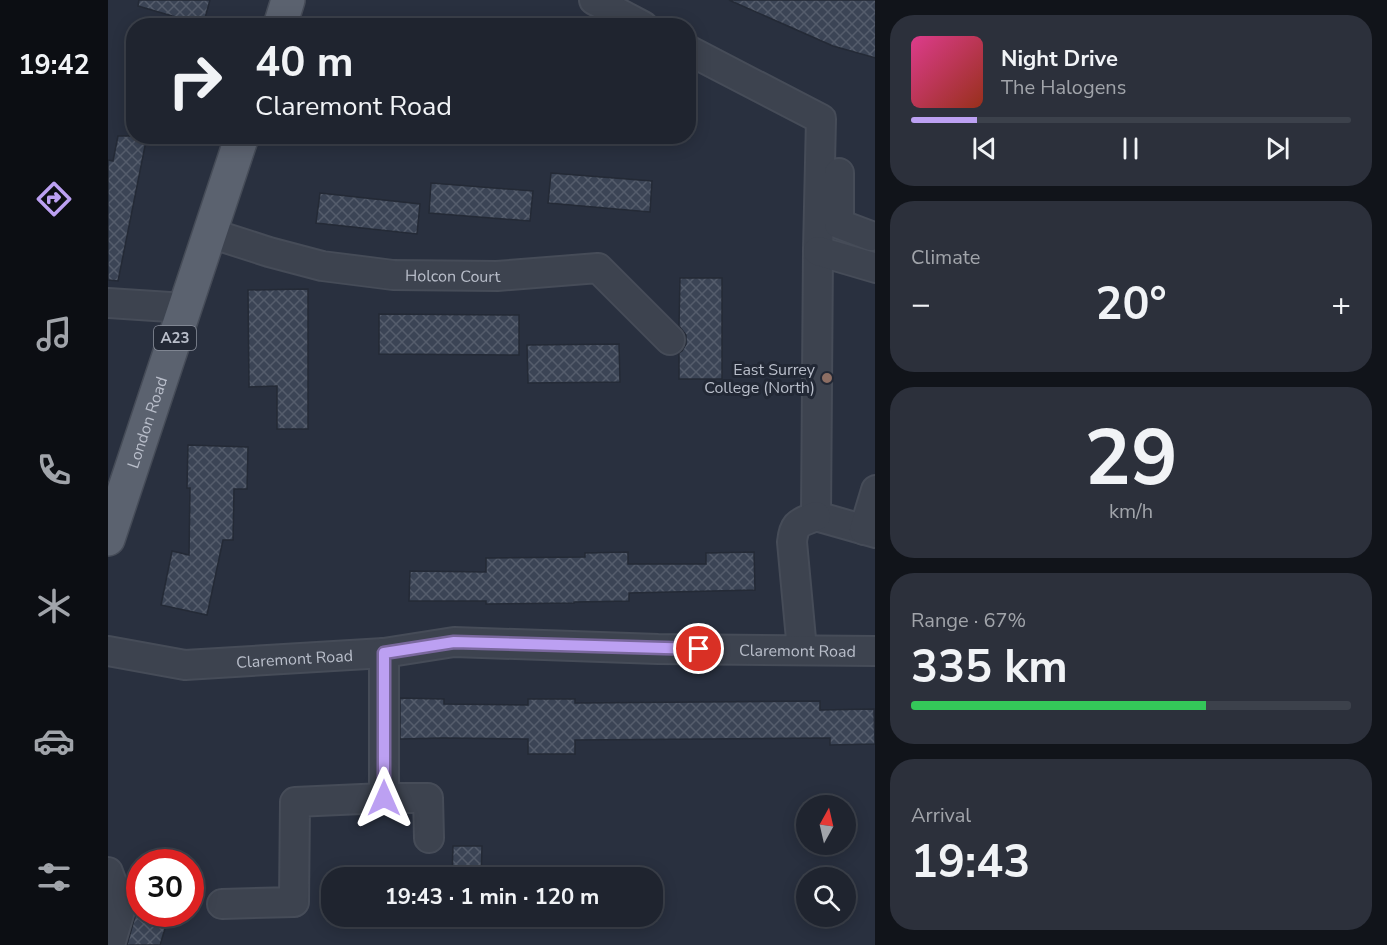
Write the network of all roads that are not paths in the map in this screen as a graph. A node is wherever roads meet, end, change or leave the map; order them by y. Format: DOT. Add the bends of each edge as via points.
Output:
graph roads {
  1 [pos="288,0"];
  2 [pos="594,0"];
  3 [pos="282,18"];
  4 [pos="628,18"];
  5 [pos="696,54"];
  6 [pos="821,119"];
  7 [pos="239,144"];
  8 [pos="210,233"];
  9 [pos="871,236"];
  10 [pos="818,251"];
  11 [pos="875,268"];
  12 [pos="108,303"];
  13 [pos="185,308"];
  14 [pos="670,340"];
  15 [pos="875,497"];
  16 [pos="816,516"];
  17 [pos="870,531"];
  18 [pos="108,539"];
  19 [pos="802,650"];
  20 [pos="108,651"];
  21 [pos="875,651"];
  22 [pos="384,653"];
  23 [pos="384,798"];
  24 [pos="429,838"];
  25 [pos="108,872"];
  26 [pos="222,904"];
  27 [pos="110,945"];
  1 -- 3 [label="main road"];
  2 -- 4 [label="street"];
  5 -- 6 [label="street"];
  6 -- 9 [label="street" via="839,123 839,224"];
  6 -- 10 [label="street"];
  7 -- 8 [label="main road, London Road / A23"];
  8 -- 13 [label="main road, London Road / A23"];
  8 -- 14 [label="street, Holcon Court" via="322,266 393,275 497,276 598,268"];
  10 -- 11 [label="street"];
  10 -- 16 [label="street"];
  12 -- 13 [label="street"];
  13 -- 18 [label="main road, London Road / A23"];
  15 -- 17 [label="street"];
  16 -- 17 [label="street"];
  16 -- 19 [label="street" via="798,524 793,531"];
  19 -- 21 [label="street, Claremont Road"];
  19 -- 22 [label="street, Claremont Road" via="454,642"];
  20 -- 22 [label="street, Claremont Road" via="185,665"];
  22 -- 23 [label="street"];
  23 -- 24 [label="street" via="428,798"];
  23 -- 26 [label="street" via="295,802 294,902"];
  25 -- 27 [label="street" via="121,908"];
}
